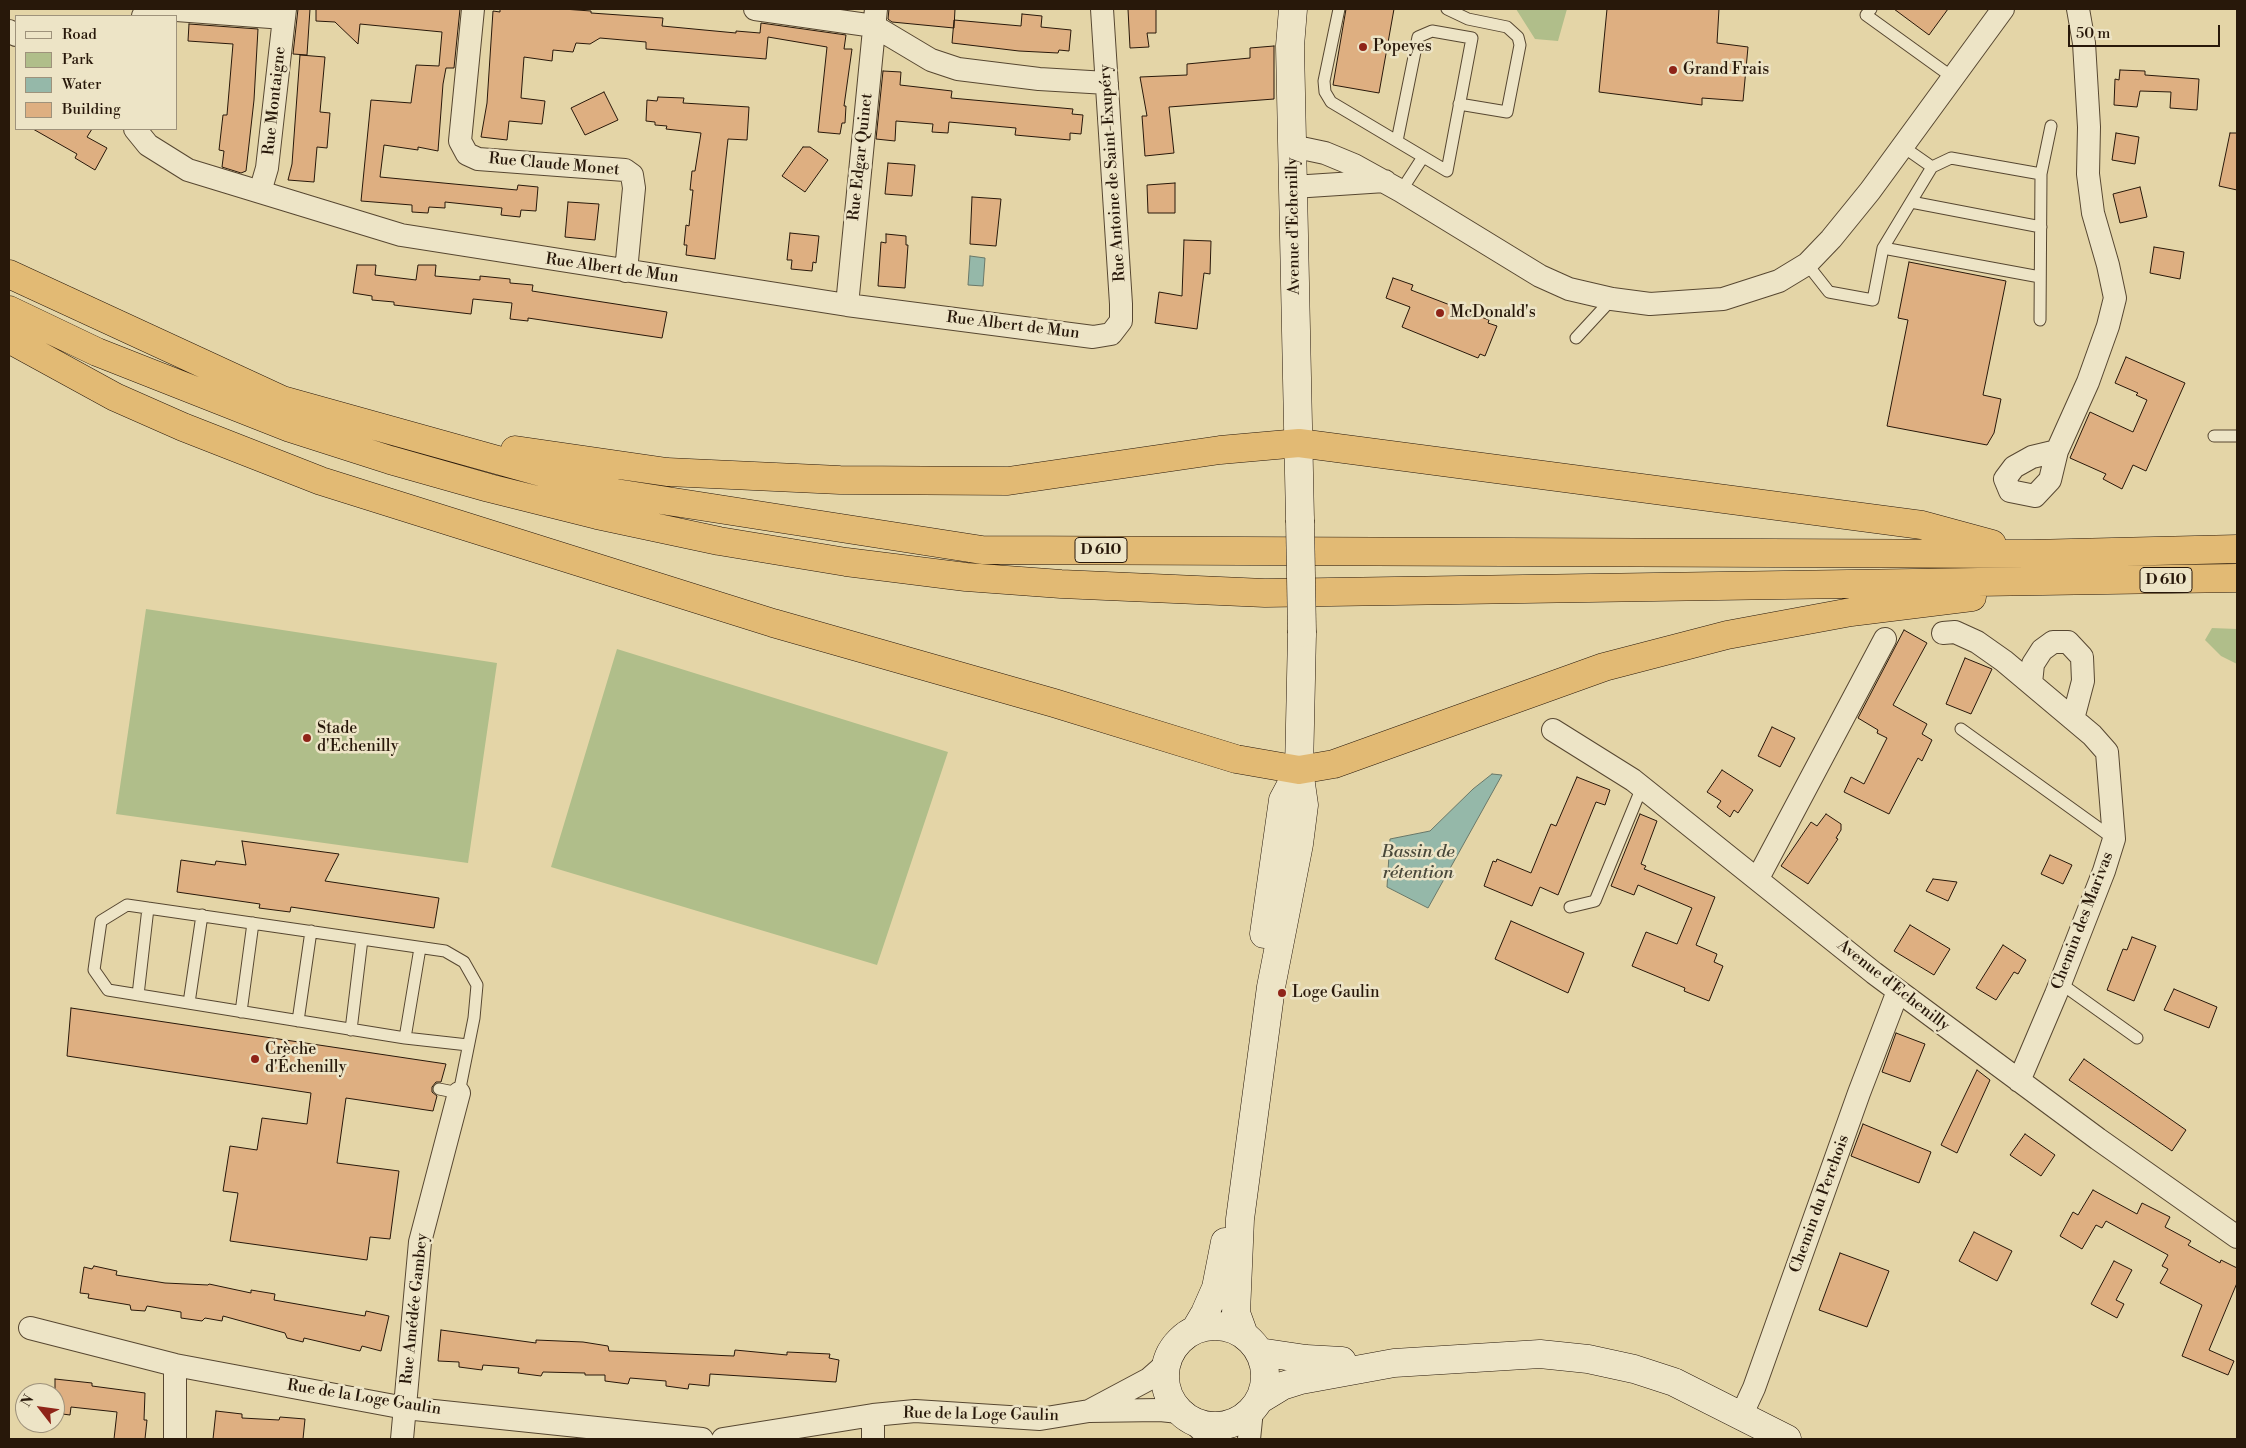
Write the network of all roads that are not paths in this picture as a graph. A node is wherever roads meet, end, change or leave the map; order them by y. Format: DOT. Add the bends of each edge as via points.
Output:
graph roads {
  1 [pos="157,9"];
  2 [pos="163,9"];
  3 [pos="472,9"];
  4 [pos="755,9"];
  5 [pos="1102,9"];
  6 [pos="1293,9"];
  7 [pos="1339,9"];
  8 [pos="1447,9"];
  9 [pos="1870,9"];
  10 [pos="2002,9"];
  11 [pos="2078,9"];
  12 [pos="284,13"];
  13 [pos="145,15"];
  14 [pos="875,17"];
  15 [pos="1952,77"];
  16 [pos="1107,82"];
  17 [pos="1459,104"];
  18 [pos="2051,126"];
  19 [pos="136,130"];
  20 [pos="1397,141"];
  21 [pos="1292,146"];
  22 [pos="1902,146"];
  23 [pos="1423,157"];
  24 [pos="1932,167"];
  25 [pos="2042,174"];
  26 [pos="1393,186"];
  27 [pos="1293,187"];
  28 [pos="260,192"];
  29 [pos="1911,202"];
  30 [pos="2041,227"];
  31 [pos="1883,248"];
  32 [pos="1807,264"];
  33 [pos="626,271"];
  34 [pos="9,274"];
  35 [pos="2040,277"];
  36 [pos="1612,299"];
  37 [pos="847,305"];
  38 [pos="9,310"];
  39 [pos="2040,320"];
  40 [pos="1111,334"];
  41 [pos="1576,338"];
  42 [pos="9,339"];
  43 [pos="400,433"];
  44 [pos="2214,436"];
  45 [pos="2237,436"];
  46 [pos="1299,443"];
  47 [pos="2057,451"];
  48 [pos="2237,549"];
  49 [pos="2030,554"];
  50 [pos="2237,578"];
  51 [pos="2095,580"];
  52 [pos="1943,633"];
  53 [pos="1885,639"];
  54 [pos="2031,683"];
  55 [pos="2073,719"];
  56 [pos="1961,728"];
  57 [pos="1553,730"];
  58 [pos="1299,770"];
  59 [pos="1642,787"];
  60 [pos="2114,839"];
  61 [pos="1758,878"];
  62 [pos="1570,907"];
  63 [pos="148,908"];
  64 [pos="202,915"];
  65 [pos="254,923"];
  66 [pos="311,932"];
  67 [pos="362,939"];
  68 [pos="420,948"];
  69 [pos="2060,983"];
  70 [pos="1898,991"];
  71 [pos="138,995"];
  72 [pos="189,1003"];
  73 [pos="241,1012"];
  74 [pos="298,1021"];
  75 [pos="351,1030"];
  76 [pos="405,1038"];
  77 [pos="2137,1038"];
  78 [pos="468,1045"];
  79 [pos="2019,1081"];
  80 [pos="449,1091"];
  81 [pos="2237,1237"];
  82 [pos="30,1328"];
  83 [pos="1195,1330"];
  84 [pos="1251,1343"];
  85 [pos="1394,1363"];
  86 [pos="1166,1364"];
  87 [pos="175,1365"];
  88 [pos="1256,1405"];
  89 [pos="405,1408"];
  90 [pos="1089,1411"];
  91 [pos="873,1415"];
  92 [pos="1741,1416"];
  93 [pos="1194,1424"];
  94 [pos="175,1439"];
  95 [pos="402,1439"];
  96 [pos="702,1439"];
  97 [pos="723,1439"];
  98 [pos="873,1439"];
  99 [pos="1249,1439"];
  100 [pos="1787,1439"];
  1 -- 13 [label="street"];
  2 -- 12 [label="street"];
  3 -- 33 [label="street, Rue Claude Monet" via="460,141 467,154 478,159 625,170 632,175 634,188"];
  4 -- 14 [label="street"];
  5 -- 16 [label="street, Rue Antoine de Saint-Exupéry"];
  6 -- 21 [label="street, Avenue d'Echenilly" via="1290,46"];
  7 -- 20 [label="lane" via="1324,81 1325,92 1331,102"];
  8 -- 17 [label="lane" via="1468,19 1507,27 1518,37 1520,45 1507,112"];
  9 -- 15 [label="lane" via="1866,15"];
  10 -- 15 [label="street"];
  11 -- 47 [label="street" via="2084,43 2088,174 2093,214 2115,298 2088,382"];
  12 -- 28 [label="street, Rue Montaigne" via="267,168"];
  14 -- 16 [label="street" via="931,60 958,70"];
  14 -- 37 [label="street, Rue Edgar Quinet"];
  15 -- 22 [label="street"];
  16 -- 40 [label="street, Rue Antoine de Saint-Exupéry" via="1122,304 1121,322"];
  17 -- 20 [label="lane" via="1472,38 1432,32 1418,37"];
  17 -- 23 [label="lane" via="1447,171"];
  18 -- 25 [label="lane"];
  19 -- 28 [label="street, Rue Albert de Mun" via="148,145 188,170"];
  20 -- 23 [label="lane"];
  21 -- 26 [label="street" via="1325,153"];
  21 -- 27 [label="street, Avenue d'Echenilly"];
  22 -- 24 [label="lane"];
  22 -- 32 [label="street" via="1831,239"];
  23 -- 26 [label="lane"];
  24 -- 25 [label="lane" via="1951,158"];
  24 -- 29 [label="lane"];
  25 -- 30 [label="lane"];
  26 -- 27 [label="street"];
  26 -- 36 [label="street" via="1540,276 1569,289"];
  27 -- 46 [label="street, Avenue d'Echenilly"];
  28 -- 33 [label="street, Rue Albert de Mun" via="401,236"];
  29 -- 30 [label="lane"];
  29 -- 31 [label="lane"];
  30 -- 35 [label="lane"];
  31 -- 32 [label="lane" via="1873,300 1828,292"];
  31 -- 35 [label="lane"];
  32 -- 36 [label="street" via="1779,281 1723,299 1668,304"];
  33 -- 37 [label="street, Rue Albert de Mun"];
  34 -- 43 [label="highway, D 610" via="282,400"];
  35 -- 39 [label="lane"];
  36 -- 41 [label="lane"];
  37 -- 40 [label="street, Rue Albert de Mun" via="1093,337"];
  38 -- 51 [label="highway, D 610" via="98,352 197,392 290,428 390,460 597,516 846,562 966,577 1265,593"];
  42 -- 58 [label="highway" via="124,401 320,481 772,623 1054,703 1236,759"];
  43 -- 46 [label="highway" via="667,472 840,480 1008,481 1220,450"];
  43 -- 49 [label="highway, D 610" via="616,493 982,550"];
  44 -- 45 [label="lane"];
  46 -- 49 [label="highway" via="1922,525"];
  46 -- 58 [label="street, Avenue d'Echenilly, bridge" via="1302,634"];
  48 -- 49 [label="highway, D 610"];
  50 -- 51 [label="highway, D 610"];
  51 -- 58 [label="highway" via="1851,612 1727,635 1604,667 1334,764"];
  52 -- 54 [label="street, Chemin des Marivas" via="1955,632 1977,642"];
  53 -- 61 [label="street"];
  54 -- 55 [label="street, Chemin des Marivas"];
  54 -- 55 [label="street" via="2034,664 2042,650 2053,642 2068,642 2082,657 2083,681"];
  55 -- 60 [label="street, Chemin des Marivas" via="2107,752"];
  56 -- 60 [label="lane"];
  57 -- 59 [label="street, Avenue d'Echenilly"];
  58 -- 83 [label="street" via="1283,800 1222,1260 1216,1288"];
  58 -- 84 [label="street, Avenue d'Echenilly" via="1304,805 1300,836 1271,987 1240,1218 1236,1313"];
  59 -- 61 [label="street, Avenue d'Echenilly"];
  59 -- 62 [label="lane" via="1595,901"];
  60 -- 69 [label="street, Chemin des Marivas"];
  61 -- 70 [label="street, Avenue d'Echenilly"];
  63 -- 64 [label="lane"];
  63 -- 71 [label="lane"];
  63 -- 71 [label="lane" via="128,905 101,922 94,970 108,990"];
  64 -- 65 [label="lane"];
  64 -- 72 [label="lane"];
  65 -- 66 [label="lane"];
  65 -- 73 [label="lane"];
  66 -- 67 [label="lane"];
  66 -- 74 [label="lane"];
  67 -- 68 [label="lane"];
  67 -- 75 [label="lane"];
  68 -- 76 [label="lane"];
  68 -- 78 [label="lane" via="445,951 464,962 476,985"];
  69 -- 77 [label="lane"];
  69 -- 79 [label="street, Chemin des Marivas"];
  70 -- 79 [label="street, Avenue d'Echenilly"];
  70 -- 92 [label="street, Chemin du Perchois"];
  71 -- 72 [label="lane"];
  72 -- 73 [label="lane"];
  73 -- 74 [label="lane"];
  74 -- 75 [label="lane"];
  75 -- 76 [label="lane"];
  76 -- 78 [label="lane"];
  78 -- 80 [label="lane"];
  79 -- 81 [label="street, Avenue d'Echenilly"];
  80 -- 89 [label="street, Rue Amédée Gambey" via="420,1242"];
  82 -- 87 [label="street, Rue de la Loge Gaulin"];
  83 -- 84 [label="street" via="1220,1326 1232,1329"];
  83 -- 86 [label="street" via="1175,1345"];
  84 -- 85 [label="street" via="1306,1359"];
  84 -- 88 [label="street" via="1264,1363 1265,1376"];
  85 -- 88 [label="street" via="1282,1386"];
  85 -- 92 [label="street" via="1540,1354 1588,1359 1674,1382"];
  86 -- 90 [label="street, Rue de la Loge Gaulin" via="1149,1379"];
  86 -- 93 [label="street" via="1164,1382 1167,1394"];
  87 -- 89 [label="street, Rue de la Loge Gaulin"];
  87 -- 94 [label="street"];
  88 -- 93 [label="street" via="1242,1419 1231,1424"];
  88 -- 99 [label="street"];
  89 -- 95 [label="street, Rue Amédée Gambey"];
  89 -- 96 [label="street, Rue de la Loge Gaulin"];
  90 -- 91 [label="street, Rue de la Loge Gaulin" via="1040,1419 915,1411"];
  90 -- 93 [label="street, Rue de la Loge Gaulin" via="1160,1410"];
  91 -- 97 [label="street, Rue de la Loge Gaulin"];
  91 -- 98 [label="street"];
  92 -- 100 [label="street"];
}
